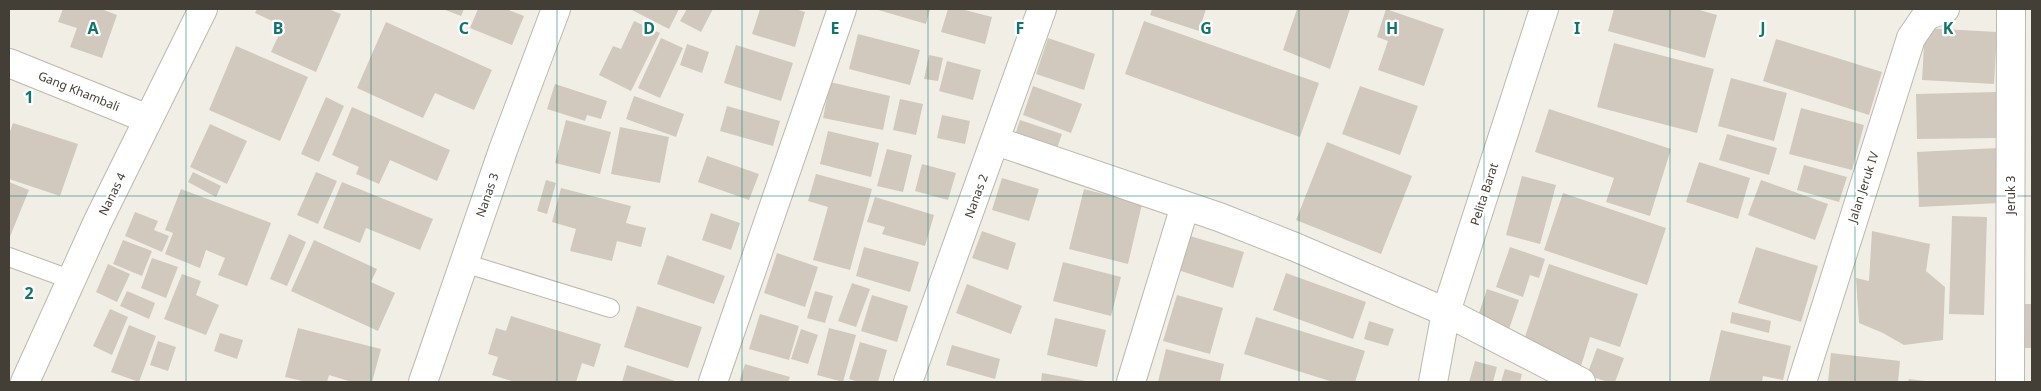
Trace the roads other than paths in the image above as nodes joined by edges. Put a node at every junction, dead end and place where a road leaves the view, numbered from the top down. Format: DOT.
graph roads {
  1 [pos="203,9"];
  2 [pos="556,9"];
  3 [pos="842,9"];
  4 [pos="1042,9"];
  5 [pos="1544,9"];
  6 [pos="1945,9"];
  7 [pos="2011,9"];
  8 [pos="9,63"];
  9 [pos="148,119"];
  10 [pos="996,141"];
  11 [pos="1185,206"];
  12 [pos="9,257"];
  13 [pos="464,263"];
  14 [pos="72,280"];
  15 [pos="610,308"];
  16 [pos="1446,312"];
  17 [pos="25,382"];
  18 [pos="423,382"];
  19 [pos="713,382"];
  20 [pos="908,382"];
  21 [pos="1131,382"];
  22 [pos="1433,382"];
  23 [pos="1582,382"];
  24 [pos="1802,382"];
  25 [pos="2010,382"];
  1 -- 9 [label="street, Nanas 4"];
  2 -- 13 [label="street, Nanas 3"];
  3 -- 19 [label="street"];
  4 -- 10 [label="street, Nanas 2"];
  5 -- 16 [label="street, Pelita Barat"];
  6 -- 24 [label="street, Jalan Jeruk IV"];
  7 -- 25 [label="street, Jeruk 3"];
  8 -- 9 [label="street, Gang Khambali"];
  9 -- 14 [label="street, Nanas 4"];
  10 -- 11 [label="street"];
  10 -- 20 [label="street, Nanas 2"];
  11 -- 16 [label="street"];
  11 -- 21 [label="street"];
  12 -- 14 [label="lane"];
  13 -- 15 [label="lane"];
  13 -- 18 [label="street, Nanas 3"];
  14 -- 17 [label="street, Nanas 4"];
  16 -- 22 [label="street, Pelita Barat"];
  16 -- 23 [label="street"];
}
